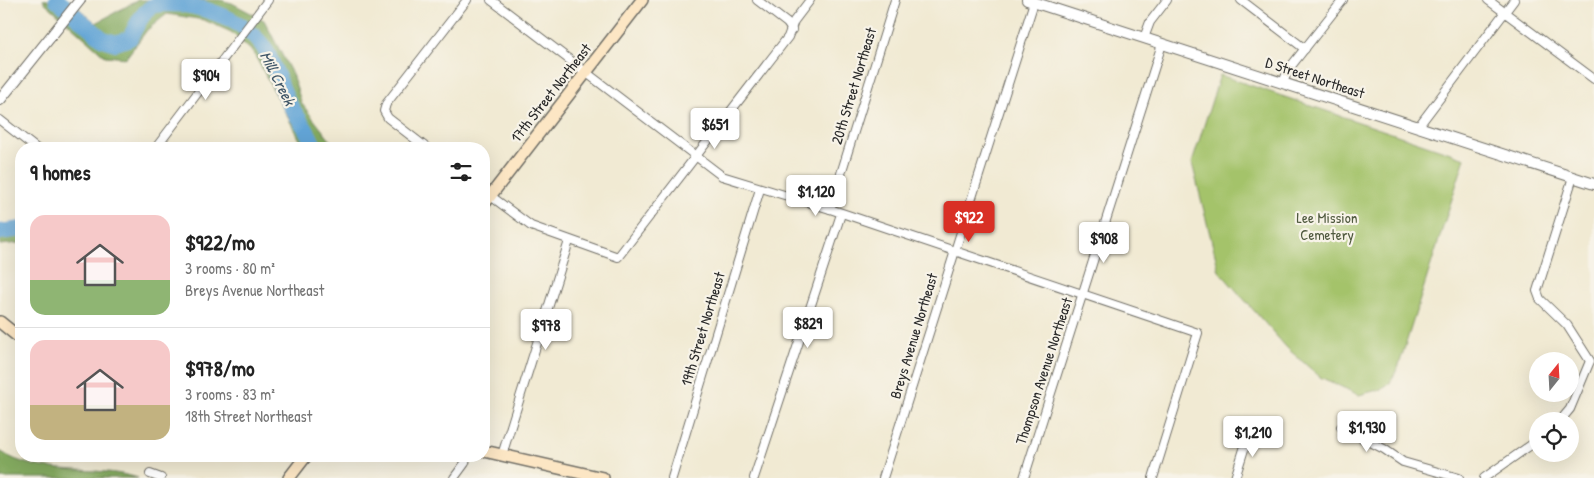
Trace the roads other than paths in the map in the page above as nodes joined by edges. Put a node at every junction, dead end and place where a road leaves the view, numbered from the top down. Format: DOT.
graph roads {
  1 [pos="80,0"];
  2 [pos="268,0"];
  3 [pos="467,0"];
  4 [pos="491,0"];
  5 [pos="642,0"];
  6 [pos="757,0"];
  7 [pos="810,0"];
  8 [pos="895,0"];
  9 [pos="1167,0"];
  10 [pos="1241,0"];
  11 [pos="1343,0"];
  12 [pos="1488,0"];
  13 [pos="1514,0"];
  14 [pos="1031,1"];
  15 [pos="1505,13"];
  16 [pos="792,30"];
  17 [pos="1144,38"];
  18 [pos="1162,44"];
  19 [pos="1305,49"];
  20 [pos="585,73"];
  21 [pos="1594,79"];
  22 [pos="1283,83"];
  23 [pos="0,100"];
  24 [pos="0,120"];
  25 [pos="1418,127"];
  26 [pos="28,142"];
  27 [pos="160,142"];
  28 [pos="419,142"];
  29 [pos="695,157"];
  30 [pos="1572,177"];
  31 [pos="1594,184"];
  32 [pos="760,189"];
  33 [pos="490,192"];
  34 [pos="490,200"];
  35 [pos="830,209"];
  36 [pos="842,214"];
  37 [pos="569,241"];
  38 [pos="955,252"];
  39 [pos="1082,295"];
  40 [pos="0,322"];
  41 [pos="15,334"];
  42 [pos="1567,412"];
  43 [pos="1341,427"];
  44 [pos="1250,430"];
  45 [pos="1529,446"];
  46 [pos="490,452"];
  47 [pos="502,455"];
  48 [pos="301,462"];
  49 [pos="465,462"];
  50 [pos="150,474"];
  51 [pos="161,478"];
  52 [pos="289,478"];
  53 [pos="454,478"];
  54 [pos="600,478"];
  55 [pos="672,478"];
  56 [pos="754,478"];
  57 [pos="884,478"];
  58 [pos="1024,478"];
  59 [pos="1153,478"];
  60 [pos="1235,478"];
  61 [pos="1459,478"];
  62 [pos="1484,478"];
  1 -- 23 [label="street"];
  2 -- 27 [label="street"];
  3 -- 28 [label="street"];
  4 -- 20 [label="street"];
  5 -- 20 [label="main road, 17th Street Northeast"];
  6 -- 16 [label="street"];
  7 -- 16 [label="street"];
  8 -- 35 [label="street, 20th Street Northeast"];
  9 -- 17 [label="street"];
  10 -- 19 [label="street"];
  11 -- 19 [label="street"];
  12 -- 15 [label="street"];
  13 -- 15 [label="street"];
  14 -- 17 [label="street, D Street Northeast"];
  14 -- 38 [label="street, Breys Avenue Northeast"];
  15 -- 21 [label="street"];
  15 -- 25 [label="street"];
  16 -- 29 [label="street"];
  17 -- 18 [label="street, D Street Northeast"];
  18 -- 22 [label="street, D Street Northeast"];
  18 -- 39 [label="street, Thompson Avenue Northeast"];
  19 -- 22 [label="street"];
  20 -- 29 [label="street"];
  20 -- 33 [label="main road, 17th Street Northeast"];
  22 -- 25 [label="street, D Street Northeast"];
  24 -- 26 [label="street"];
  25 -- 30 [label="street, D Street Northeast"];
  29 -- 32 [label="street"];
  29 -- 37 [label="street"];
  30 -- 31 [label="street, D Street Northeast"];
  30 -- 42 [label="street"];
  32 -- 35 [label="street"];
  32 -- 55 [label="street, 19th Street Northeast"];
  34 -- 37 [label="street"];
  35 -- 36 [label="street"];
  36 -- 38 [label="street"];
  36 -- 56 [label="street"];
  37 -- 47 [label="street"];
  38 -- 39 [label="street"];
  38 -- 57 [label="street, Breys Avenue Northeast"];
  39 -- 58 [label="street, Thompson Avenue Northeast"];
  39 -- 59 [label="street"];
  40 -- 41 [label="main road"];
  43 -- 61 [label="street"];
  44 -- 60 [label="street"];
  45 -- 62 [label="street"];
  46 -- 47 [label="main road"];
  47 -- 54 [label="main road"];
  48 -- 52 [label="main road"];
  49 -- 53 [label="street"];
  50 -- 51 [label="street"];
}
